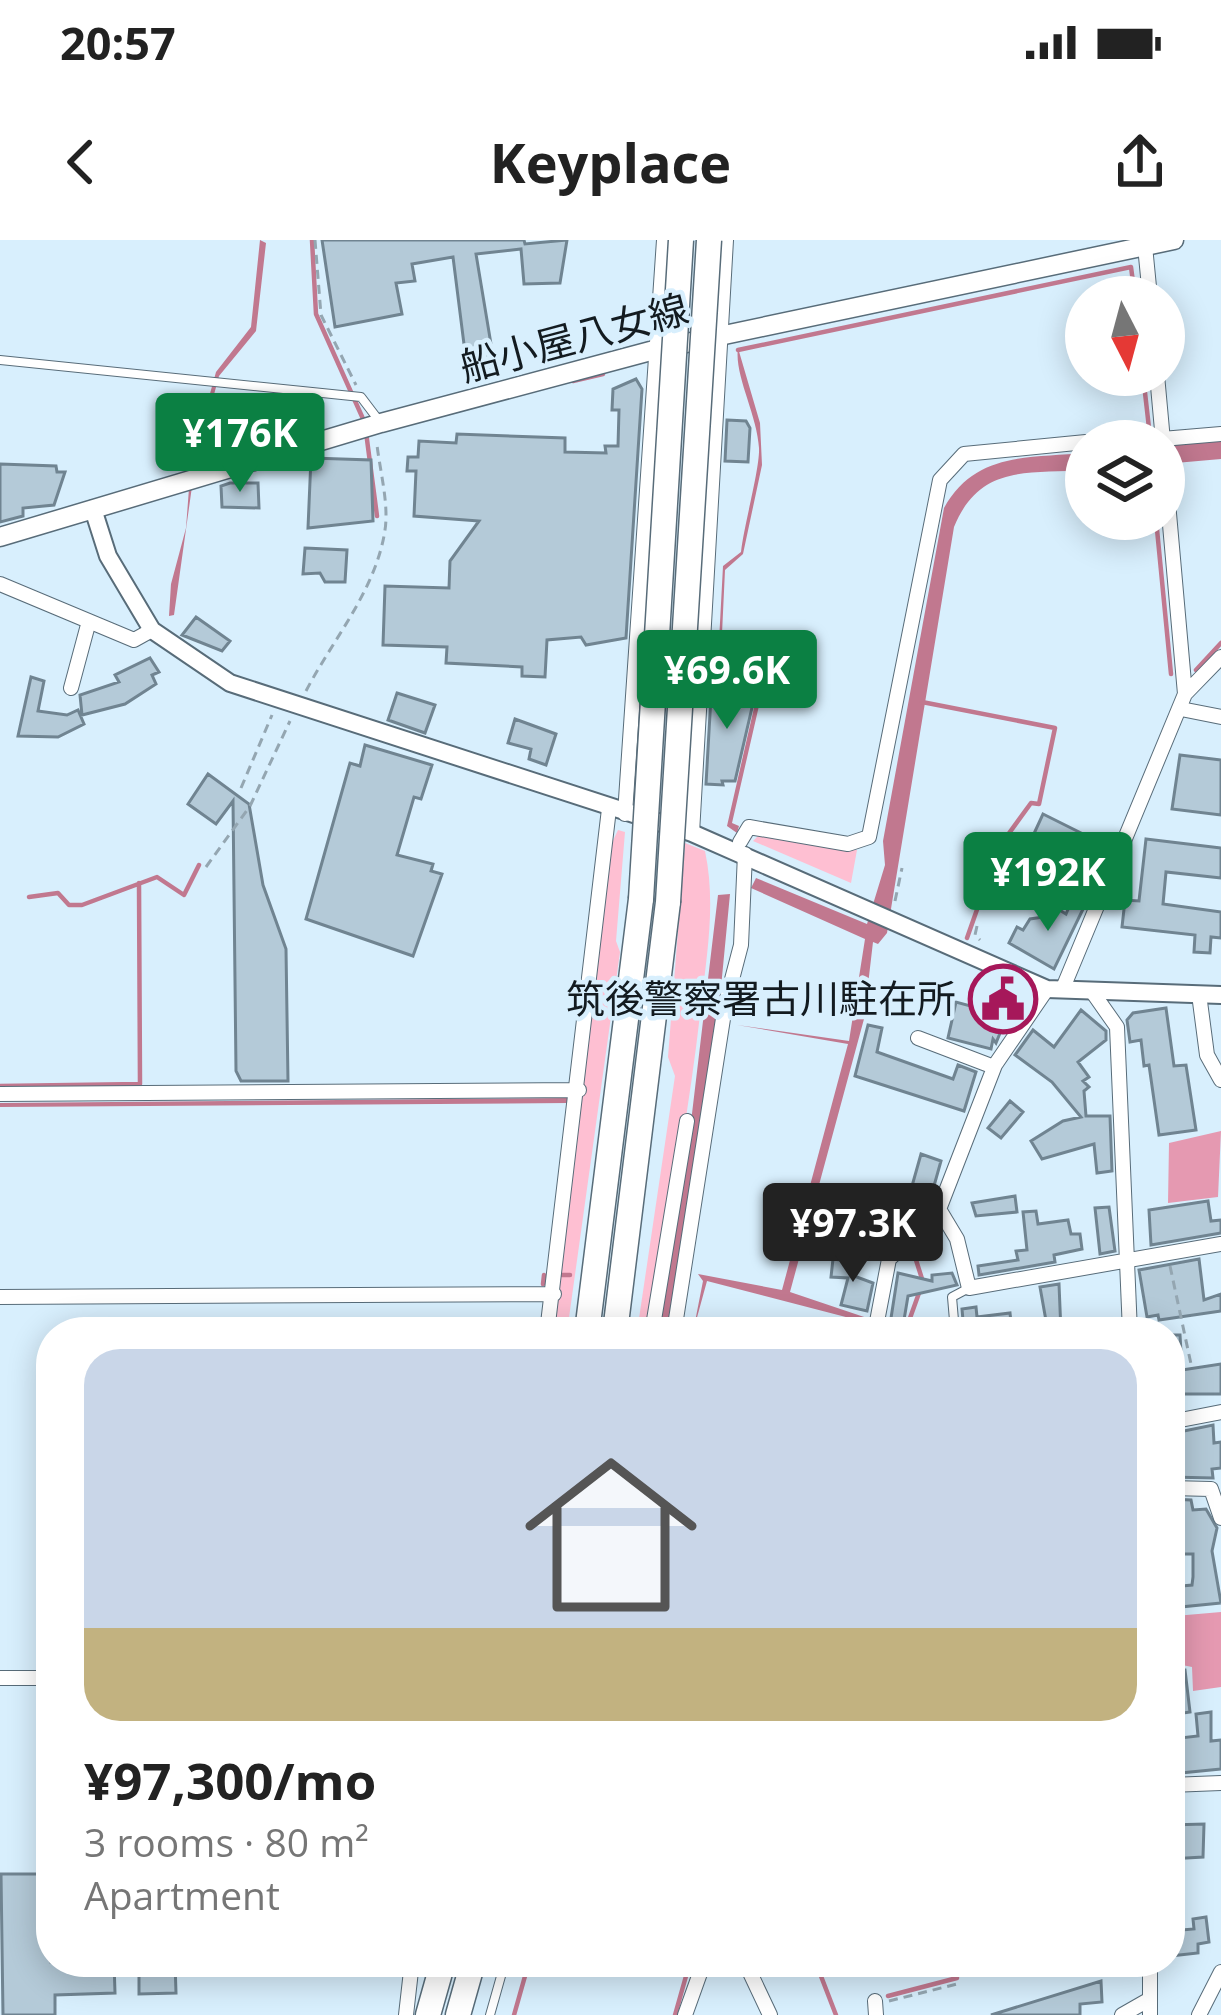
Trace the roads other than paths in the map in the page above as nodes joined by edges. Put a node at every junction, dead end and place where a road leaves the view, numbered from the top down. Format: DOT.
graph roads {
  1 [pos="664,240"];
  2 [pos="681,240"];
  3 [pos="709,240"];
  4 [pos="726,240"];
  5 [pos="1174,240"];
  6 [pos="1145,246"];
  7 [pos="1148,276"];
  8 [pos="723,334"];
  9 [pos="658,349"];
  10 [pos="0,360"];
  11 [pos="378,424"];
  12 [pos="1221,434"];
  13 [pos="1185,436"];
  14 [pos="1065,444"];
  15 [pos="93,508"];
  16 [pos="0,537"];
  17 [pos="1170,540"];
  18 [pos="0,584"];
  19 [pos="89,621"];
  20 [pos="152,630"];
  21 [pos="1221,656"];
  22 [pos="71,688"];
  23 [pos="1183,702"];
  24 [pos="1221,717"];
  25 [pos="617,811"];
  26 [pos="692,833"];
  27 [pos="743,848"];
  28 [pos="1055,989"];
  29 [pos="1091,990"];
  30 [pos="1199,994"];
  31 [pos="1221,995"];
  32 [pos="918,1038"];
  33 [pos="994,1067"];
  34 [pos="1221,1080"];
  35 [pos="579,1090"];
  36 [pos="0,1094"];
  37 [pos="687,1121"];
  38 [pos="939,1209"];
  39 [pos="1221,1244"];
  40 [pos="1128,1256"];
  41 [pos="969,1288"];
  42 [pos="554,1294"];
  43 [pos="0,1297"];
  44 [pos="550,1317"];
  45 [pos="589,1317"];
  46 [pos="616,1317"];
  47 [pos="654,1317"];
  48 [pos="676,1317"];
  49 [pos="878,1317"];
  50 [pos="954,1317"];
  51 [pos="1130,1317"];
  52 [pos="1221,1412"];
  53 [pos="1185,1419"];
  54 [pos="1185,1489"];
  55 [pos="1221,1518"];
  56 [pos="0,1678"];
  57 [pos="36,1678"];
  58 [pos="1221,1783"];
  59 [pos="1185,1784"];
  60 [pos="1221,1972"];
  61 [pos="410,1977"];
  62 [pos="438,1977"];
  63 [pos="469,1977"];
  64 [pos="501,1977"];
  65 [pos="699,1977"];
  66 [pos="752,1977"];
  67 [pos="1150,2007"];
  68 [pos="1221,2013"];
  69 [pos="406,2015"];
  70 [pos="428,2015"];
  71 [pos="458,2015"];
  72 [pos="490,2015"];
  73 [pos="685,2015"];
  74 [pos="770,2015"];
  75 [pos="1122,2015"];
  76 [pos="1198,2015"];
  1 -- 9 [label="street"];
  2 -- 45 [label="highway, bridge"];
  3 -- 46 [label="highway, bridge"];
  4 -- 8 [label="street"];
  5 -- 6 [label="main road, 船小屋八女線"];
  6 -- 7 [label="street"];
  6 -- 8 [label="main road, 船小屋八女線"];
  8 -- 9 [label="main road, 船小屋八女線"];
  8 -- 26 [label="street"];
  9 -- 11 [label="main road, 船小屋八女線"];
  9 -- 25 [label="street"];
  10 -- 11 [label="lane"];
  11 -- 15 [label="main road, 船小屋八女線"];
  12 -- 13 [label="street"];
  14 -- 27 [label="street"];
  15 -- 16 [label="main road, 船小屋八女線"];
  15 -- 20 [label="street"];
  17 -- 23 [label="street"];
  18 -- 19 [label="street"];
  19 -- 20 [label="street"];
  19 -- 22 [label="street"];
  20 -- 25 [label="street"];
  21 -- 23 [label="street"];
  23 -- 24 [label="street"];
  23 -- 28 [label="street"];
  25 -- 26 [label="street"];
  25 -- 35 [label="street"];
  26 -- 27 [label="street"];
  27 -- 28 [label="street"];
  27 -- 48 [label="street"];
  28 -- 29 [label="street"];
  28 -- 33 [label="street"];
  29 -- 30 [label="street"];
  29 -- 40 [label="street"];
  30 -- 31 [label="street"];
  30 -- 34 [label="street"];
  32 -- 33 [label="street"];
  33 -- 38 [label="street"];
  35 -- 36 [label="street"];
  35 -- 42 [label="street"];
  37 -- 47 [label="street"];
  38 -- 41 [label="street"];
  38 -- 49 [label="street"];
  39 -- 40 [label="street"];
  40 -- 41 [label="street"];
  40 -- 51 [label="street"];
  41 -- 50 [label="lane"];
  42 -- 43 [label="street"];
  42 -- 44 [label="street"];
  52 -- 53 [label="street"];
  54 -- 55 [label="street"];
  56 -- 57 [label="street"];
  58 -- 59 [label="street"];
  60 -- 76 [label="street"];
  61 -- 69 [label="street"];
  62 -- 70 [label="highway"];
  63 -- 71 [label="highway"];
  64 -- 72 [label="lane"];
  65 -- 73 [label="street"];
  66 -- 74 [label="street"];
  67 -- 75 [label="street"];
  68 -- 76 [label="street"];
}
